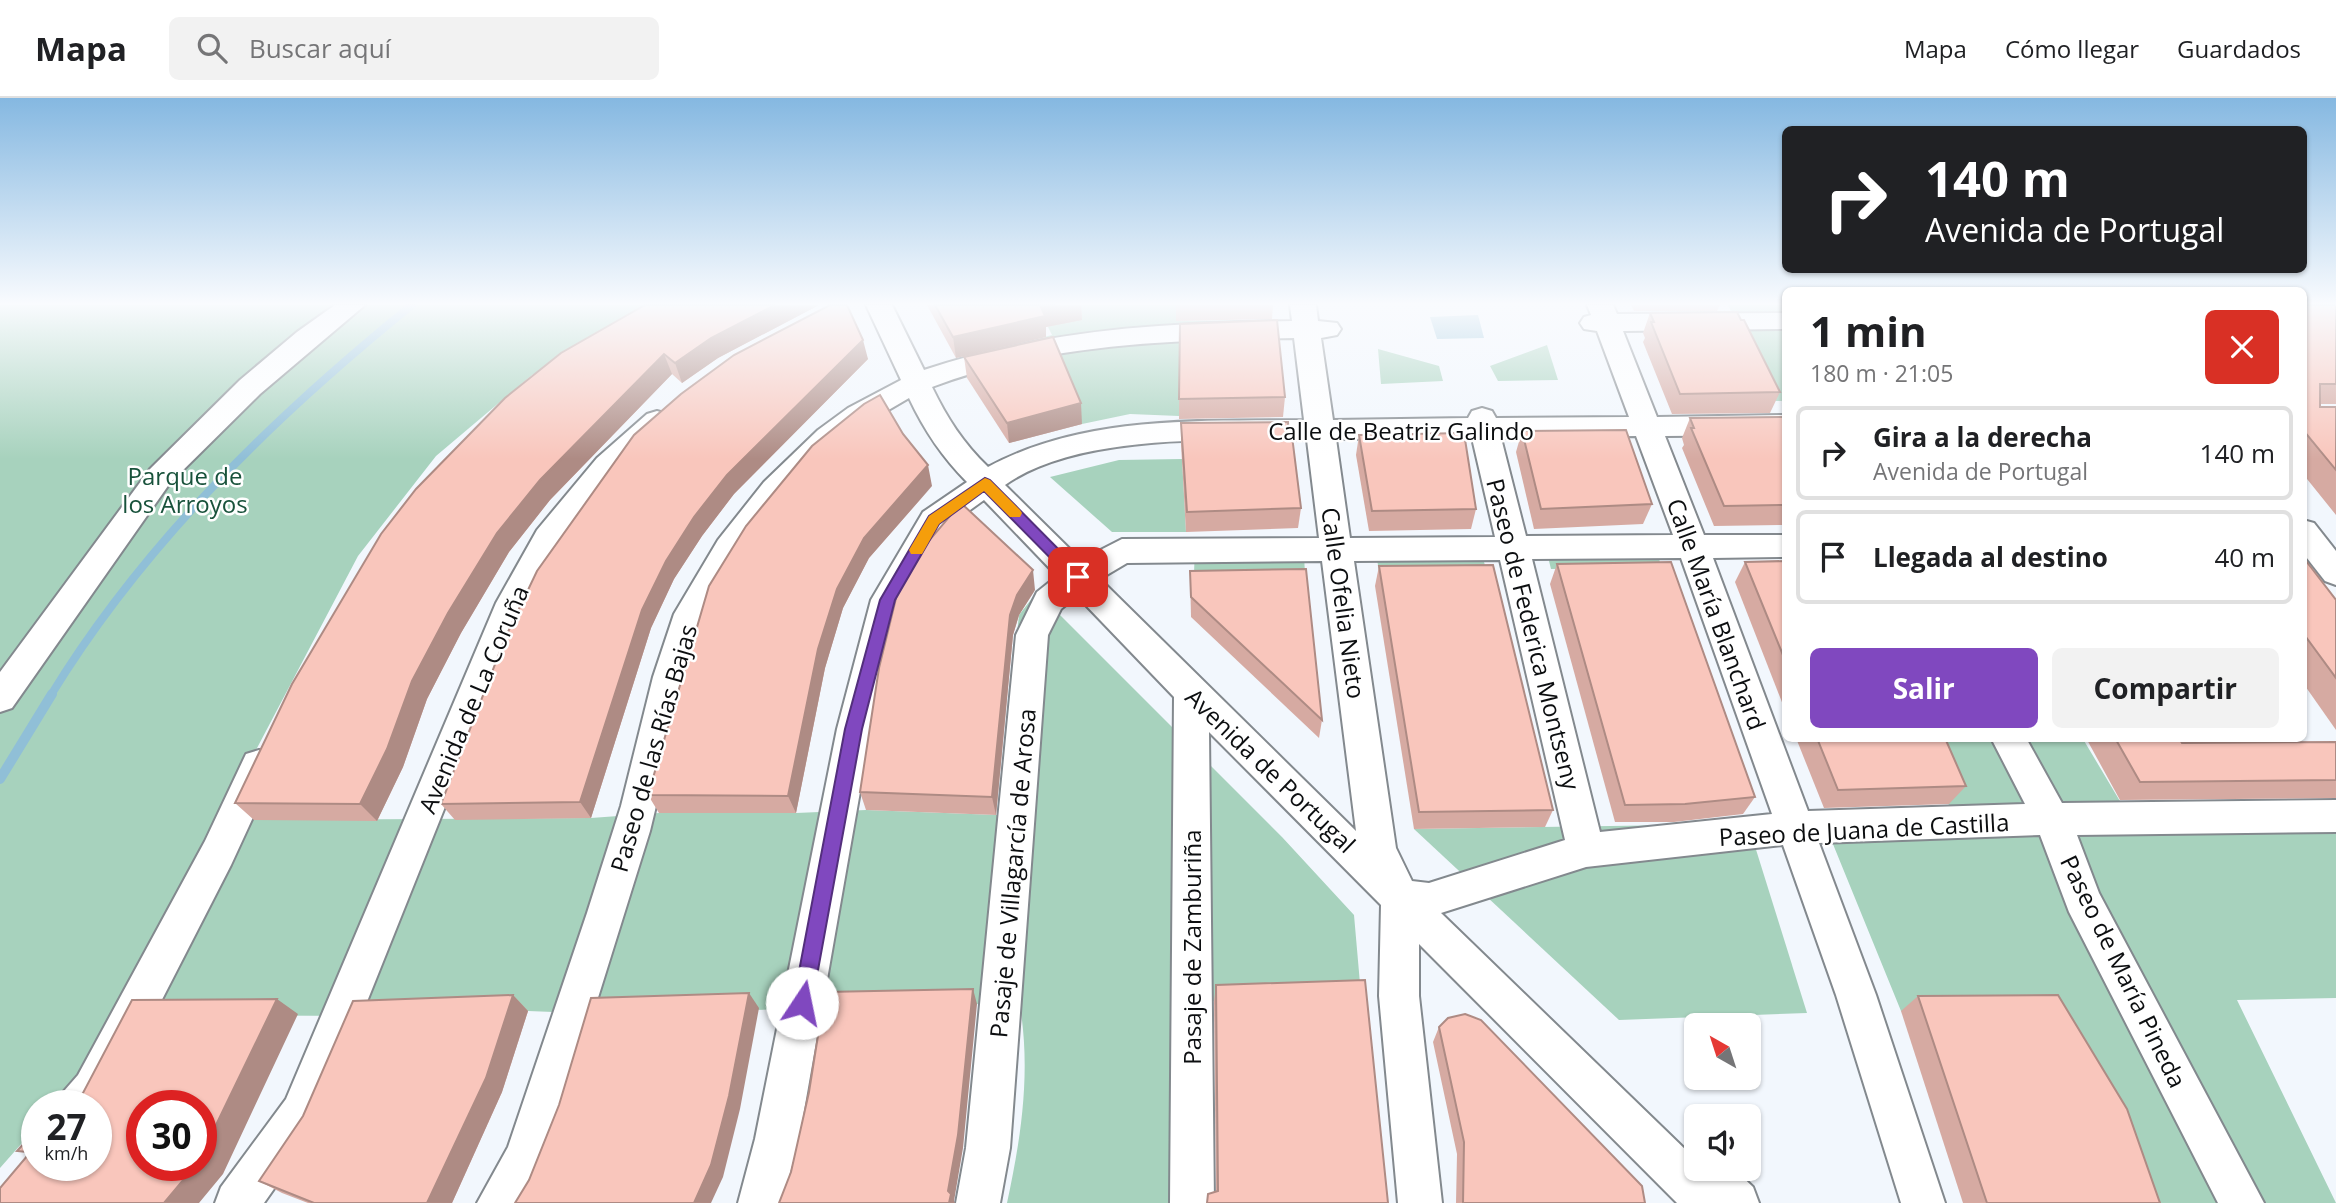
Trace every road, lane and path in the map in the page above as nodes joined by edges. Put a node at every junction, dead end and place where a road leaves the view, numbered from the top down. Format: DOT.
graph roads {
  1 [pos="285,357"];
  2 [pos="907,357"];
  3 [pos="913,357"];
  4 [pos="1009,357"];
  5 [pos="1315,357"];
  6 [pos="1617,357"];
  7 [pos="921,381"];
  8 [pos="677,404"];
  9 [pos="1483,424"];
  10 [pos="1782,425"];
  11 [pos="1648,427"];
  12 [pos="1320,431"];
  13 [pos="992,479"];
  14 [pos="2313,537"];
  15 [pos="1782,546"];
  16 [pos="1693,547"];
  17 [pos="1514,548"];
  18 [pos="1337,550"];
  19 [pos="1086,573"];
  20 [pos="2336,573"];
  21 [pos="1191,692"];
  22 [pos="0,698"];
  23 [pos="270,742"];
  24 [pos="2010,742"];
  25 [pos="2336,816"];
  26 [pos="2052,819"];
  27 [pos="1796,828"];
  28 [pos="1377,849"];
  29 [pos="1586,850"];
  30 [pos="1414,898"];
  31 [pos="93,1090"];
  32 [pos="1706,1189"];
  33 [pos="237,1203"];
  34 [pos="499,1203"];
  35 [pos="760,1203"];
  36 [pos="978,1203"];
  37 [pos="1192,1203"];
  38 [pos="1420,1203"];
  39 [pos="1923,1203"];
  40 [pos="2242,1203"];
  1 -- 22 [label="street"];
  2 -- 7 [label="street, Avenida de Portugal"];
  3 -- 7 [label="street, Avenida de Portugal"];
  4 -- 7 [label="street, Paseo de las Rías Bajas"];
  5 -- 12 [label="street, Calle Ofelia Nieto"];
  6 -- 11 [label="street, Calle María Blanchard"];
  7 -- 13 [label="street, Avenida de Portugal"];
  7 -- 34 [label="street, Paseo de las Rías Bajas"];
  8 -- 33 [label="street, Avenida de La Coruña"];
  9 -- 11 [label="street, Calle de Beatriz Galindo"];
  9 -- 12 [label="street, Calle de Beatriz Galindo"];
  9 -- 17 [label="street, Paseo de Federica Montseny"];
  10 -- 11 [label="street, Calle de Beatriz Galindo"];
  11 -- 16 [label="street, Calle María Blanchard"];
  12 -- 13 [label="street, Calle de Beatriz Galindo"];
  12 -- 18 [label="street, Calle Ofelia Nieto"];
  13 -- 19 [label="street, Avenida de Portugal"];
  13 -- 35 [label="street, Calle de Beatriz Galindo"];
  14 -- 20 [label="street"];
  15 -- 16 [label="street, Pasaje de Villagarcía de Arosa"];
  16 -- 17 [label="street, Pasaje de Villagarcía de Arosa"];
  16 -- 27 [label="street, Calle María Blanchard"];
  17 -- 18 [label="street, Pasaje de Villagarcía de Arosa"];
  17 -- 29 [label="street, Paseo de Federica Montseny"];
  18 -- 19 [label="street, Pasaje de Villagarcía de Arosa"];
  18 -- 28 [label="street, Calle Ofelia Nieto"];
  19 -- 21 [label="street, Avenida de Portugal"];
  19 -- 28 [label="street, Avenida de Portugal"];
  19 -- 36 [label="street, Pasaje de Villagarcía de Arosa"];
  21 -- 30 [label="street, Avenida de Portugal"];
  21 -- 37 [label="street, Pasaje de Zamburiña"];
  23 -- 31 [label="street"];
  24 -- 26 [label="street, Paseo de María Pineda"];
  25 -- 26 [label="street, Paseo de Juana de Castilla"];
  26 -- 27 [label="street, Paseo de Juana de Castilla"];
  26 -- 40 [label="street, Paseo de María Pineda"];
  27 -- 29 [label="street, Paseo de Juana de Castilla"];
  27 -- 39 [label="street, Calle María Blanchard"];
  28 -- 30 [label="street, Avenida de Portugal"];
  29 -- 30 [label="street, Paseo de Juana de Castilla"];
  30 -- 32 [label="street, Avenida de Portugal"];
  30 -- 38 [label="street"];
}
